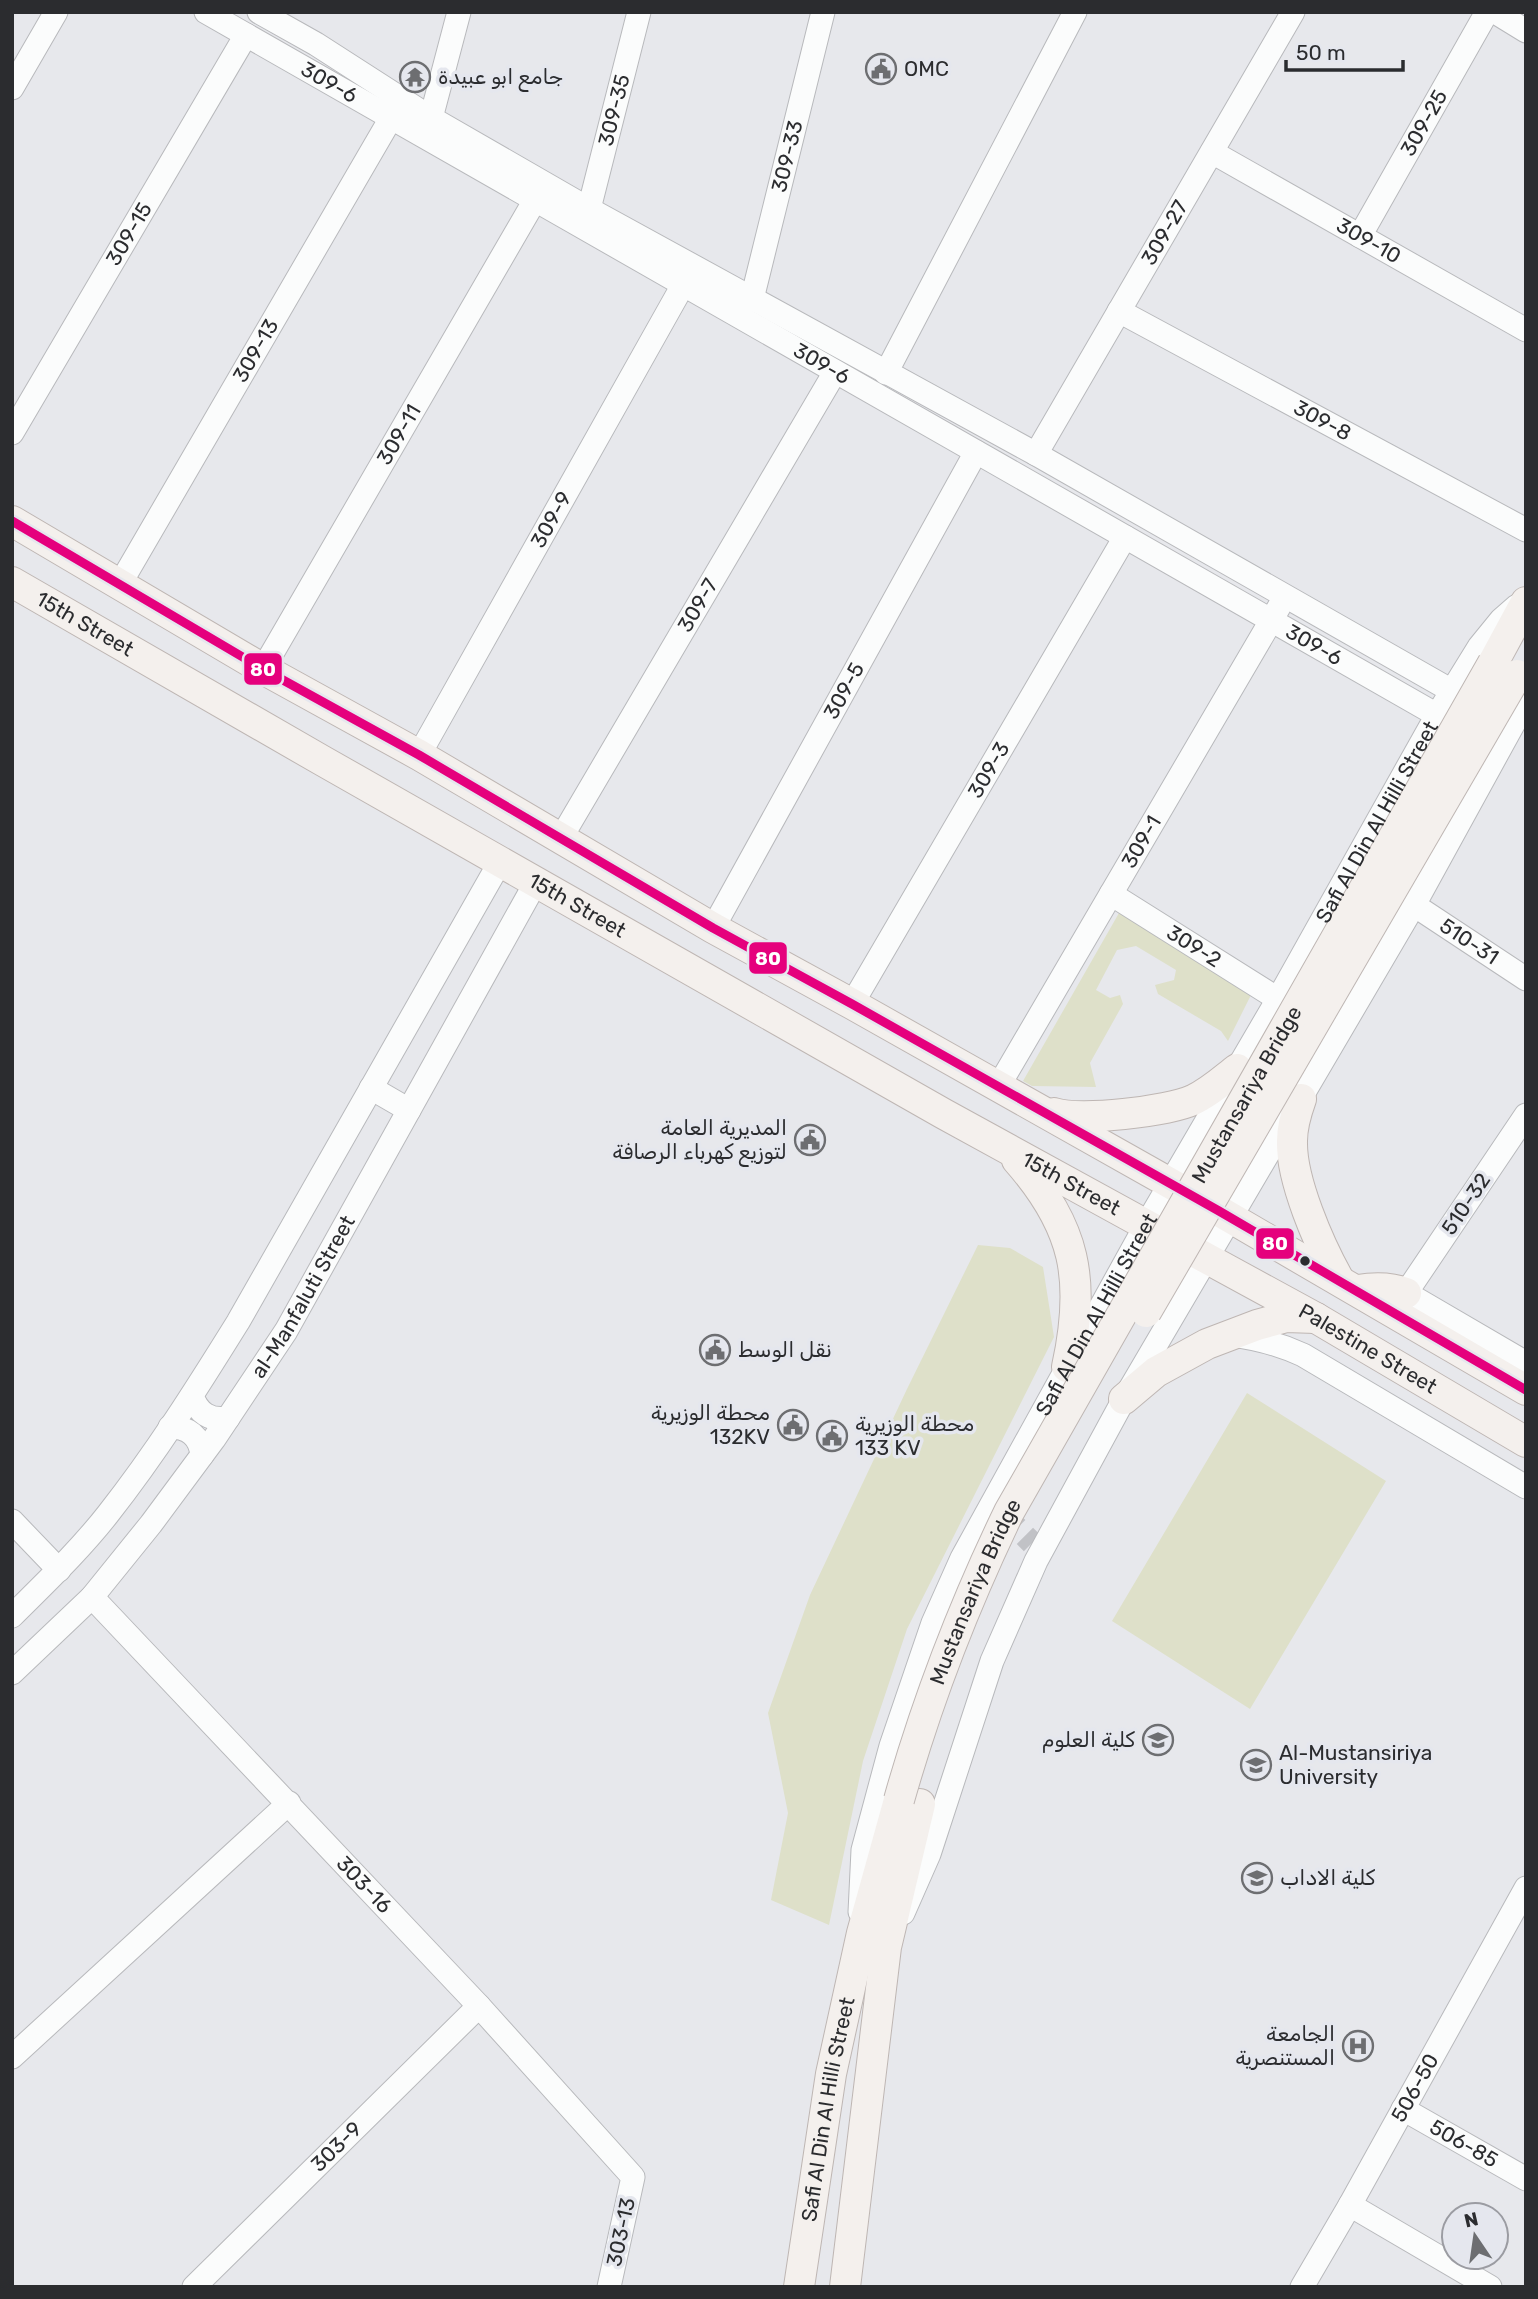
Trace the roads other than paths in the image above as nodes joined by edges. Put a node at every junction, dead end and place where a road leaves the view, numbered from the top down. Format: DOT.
graph roads {
  1 [pos="56,12"];
  2 [pos="206,12"];
  3 [pos="259,12"];
  4 [pos="459,12"];
  5 [pos="639,12"];
  6 [pos="823,12"];
  7 [pos="1075,12"];
  8 [pos="1293,12"];
  9 [pos="1487,12"];
  10 [pos="1495,12"];
  11 [pos="1526,30"];
  12 [pos="246,35"];
  13 [pos="316,44"];
  14 [pos="302,67"];
  15 [pos="12,88"];
  16 [pos="391,118"];
  17 [pos="431,118"];
  18 [pos="1212,152"];
  19 [pos="535,200"];
  20 [pos="589,209"];
  21 [pos="1360,236"];
  22 [pos="683,285"];
  23 [pos="752,299"];
  24 [pos="1119,311"];
  25 [pos="1522,321"];
  26 [pos="878,369"];
  27 [pos="835,372"];
  28 [pos="860,386"];
  29 [pos="12,433"];
  30 [pos="976,452"];
  31 [pos="1035,454"];
  32 [pos="1118,500"];
  33 [pos="12,521"];
  34 [pos="1103,525"];
  35 [pos="1526,530"];
  36 [pos="1125,537"];
  37 [pos="12,582"];
  38 [pos="120,584"];
  39 [pos="1286,596"];
  40 [pos="1526,600"];
  41 [pos="1271,620"];
  42 [pos="263,669"];
  43 [pos="1516,675"];
  44 [pos="1452,691"];
  45 [pos="1437,715"];
  46 [pos="419,755"];
  47 [pos="561,838"];
  48 [pos="500,862"];
  49 [pos="537,882"];
  50 [pos="1111,894"];
  51 [pos="1414,905"];
  52 [pos="713,928"];
  53 [pos="1526,979"];
  54 [pos="1278,999"];
  55 [pos="852,1003"];
  56 [pos="1237,1069"];
  57 [pos="998,1087"];
  58 [pos="371,1088"];
  59 [pos="1301,1099"];
  60 [pos="1034,1106"];
  61 [pos="410,1110"];
  62 [pos="1526,1115"];
  63 [pos="1007,1149"];
  64 [pos="1177,1187"];
  65 [pos="1225,1214"];
  66 [pos="1152,1228"];
  67 [pos="1201,1255"];
  68 [pos="1348,1284"];
  69 [pos="1406,1293"];
  70 [pos="1316,1318"];
  71 [pos="1231,1335"];
  72 [pos="1067,1367"];
  73 [pos="1525,1368"];
  74 [pos="192,1396"];
  75 [pos="1124,1399"];
  76 [pos="228,1418"];
  77 [pos="170,1427"];
  78 [pos="1526,1442"];
  79 [pos="202,1455"];
  80 [pos="1526,1487"];
  81 [pos="12,1521"];
  82 [pos="59,1570"];
  83 [pos="92,1597"];
  84 [pos="12,1616"];
  85 [pos="12,1673"];
  86 [pos="909,1802"];
  87 [pos="289,1803"];
  88 [pos="1526,1888"];
  89 [pos="874,1940"];
  90 [pos="479,2006"];
  91 [pos="12,2057"];
  92 [pos="1403,2109"];
  93 [pos="633,2177"];
  94 [pos="1526,2179"];
  95 [pos="1350,2205"];
  96 [pos="1488,2286"];
  97 [pos="194,2287"];
  98 [pos="609,2287"];
  99 [pos="799,2287"];
  100 [pos="845,2287"];
  101 [pos="1302,2287"];
  1 -- 15 [label="street"];
  2 -- 12 [label="street, 309-6"];
  3 -- 13 [label="street, 309-6"];
  4 -- 17 [label="street"];
  5 -- 20 [label="street, 309-35"];
  6 -- 23 [label="street, 309-33"];
  7 -- 26 [label="street"];
  8 -- 18 [label="street, 309-27"];
  9 -- 21 [label="street, 309-25"];
  10 -- 11 [label="street"];
  12 -- 14 [label="street, 309-6"];
  12 -- 29 [label="street, 309-15"];
  13 -- 14 [label="street"];
  13 -- 17 [label="street, 309-6"];
  14 -- 16 [label="street, 309-6"];
  16 -- 19 [label="street, 309-6"];
  16 -- 38 [label="street, 309-13"];
  17 -- 20 [label="street, 309-6"];
  18 -- 21 [label="street, 309-10"];
  18 -- 24 [label="street, 309-27"];
  19 -- 22 [label="street, 309-6"];
  19 -- 42 [label="street, 309-11"];
  20 -- 23 [label="street, 309-6"];
  21 -- 25 [label="street, 309-10"];
  22 -- 27 [label="street, 309-6"];
  22 -- 46 [label="street, 309-9"];
  23 -- 26 [label="street, 309-6"];
  24 -- 31 [label="street, 309-27"];
  24 -- 35 [label="street, 309-8"];
  26 -- 28 [label="street"];
  26 -- 31 [label="street, 309-6"];
  27 -- 28 [label="street, 309-6"];
  27 -- 47 [label="street, 309-7"];
  28 -- 30 [label="street, 309-6"];
  30 -- 34 [label="street, 309-6"];
  30 -- 52 [label="street, 309-5"];
  31 -- 32 [label="street, 309-6"];
  32 -- 34 [label="street"];
  32 -- 39 [label="street, 309-6"];
  33 -- 38 [label="main road"];
  34 -- 36 [label="street, 309-6"];
  36 -- 41 [label="street, 309-6"];
  36 -- 55 [label="street, 309-3"];
  37 -- 48 [label="main road, 15th Street"];
  38 -- 42 [label="main road"];
  39 -- 41 [label="street, 309-1"];
  39 -- 44 [label="street, 309-6"];
  40 -- 43 [label="main road, Safi Al Din Al Hilli Street"];
  40 -- 44 [label="street, Safi Al Din Al Hilli Street"];
  41 -- 45 [label="street, 309-6"];
  41 -- 50 [label="street, 309-1"];
  42 -- 46 [label="main road"];
  43 -- 51 [label="street, Safi Al Din Al Hilli Street"];
  43 -- 86 [label="main road, Mustansariya Bridge, bridge"];
  44 -- 45 [label="street, Safi Al Din Al Hilli Street"];
  45 -- 54 [label="street, Safi Al Din Al Hilli Street"];
  46 -- 47 [label="main road"];
  47 -- 52 [label="main road"];
  48 -- 49 [label="main road, 15th Street"];
  48 -- 58 [label="street, al-Manfaluti Street"];
  49 -- 61 [label="street, al-Manfaluti Street"];
  49 -- 63 [label="main road, 15th Street"];
  50 -- 54 [label="street, 309-2"];
  50 -- 57 [label="street, 309-1"];
  51 -- 53 [label="street, 510-31"];
  51 -- 59 [label="street, Safi Al Din Al Hilli Street"];
  52 -- 55 [label="main road"];
  54 -- 56 [label="street, Safi Al Din Al Hilli Street"];
  55 -- 57 [label="main road"];
  56 -- 60 [label="main road"];
  56 -- 64 [label="street, Safi Al Din Al Hilli Street"];
  57 -- 60 [label="main road"];
  58 -- 61 [label="street"];
  58 -- 74 [label="street, al-Manfaluti Street"];
  59 -- 65 [label="street, Safi Al Din Al Hilli Street"];
  59 -- 68 [label="main road"];
  60 -- 64 [label="main road"];
  61 -- 76 [label="street, al-Manfaluti Street"];
  62 -- 69 [label="street, 510-32"];
  63 -- 66 [label="main road, 15th Street"];
  63 -- 72 [label="main road"];
  64 -- 66 [label="street, Safi Al Din Al Hilli Street"];
  65 -- 67 [label="street, Safi Al Din Al Hilli Street"];
  65 -- 68 [label="main road"];
  66 -- 72 [label="street, Safi Al Din Al Hilli Street"];
  67 -- 70 [label="main road, Palestine Street"];
  67 -- 75 [label="street, Safi Al Din Al Hilli Street"];
  68 -- 69 [label="main road"];
  68 -- 73 [label="main road"];
  69 -- 73 [label="street"];
  70 -- 71 [label="main road"];
  70 -- 78 [label="main road, Palestine Street"];
  71 -- 75 [label="main road"];
  71 -- 80 [label="street"];
  72 -- 89 [label="street, Safi Al Din Al Hilli Street"];
  74 -- 76 [label="street"];
  74 -- 77 [label="street, al-Manfaluti Street"];
  75 -- 89 [label="street, Safi Al Din Al Hilli Street"];
  76 -- 79 [label="street, al-Manfaluti Street"];
  77 -- 79 [label="street"];
  77 -- 82 [label="street, al-Manfaluti Street"];
  79 -- 83 [label="street, al-Manfaluti Street"];
  81 -- 82 [label="street"];
  82 -- 84 [label="street, al-Manfaluti Street"];
  83 -- 85 [label="street, al-Manfaluti Street"];
  83 -- 87 [label="street, 303-16"];
  86 -- 89 [label="main road, Safi Al Din Al Hilli Street"];
  87 -- 90 [label="street, 303-16"];
  87 -- 91 [label="street"];
  88 -- 92 [label="street, 506-50"];
  89 -- 99 [label="main road, Safi Al Din Al Hilli Street"];
  89 -- 100 [label="main road, Safi Al Din Al Hilli Street"];
  90 -- 93 [label="street, 303-16"];
  90 -- 97 [label="street, 303-9"];
  92 -- 94 [label="street, 506-85"];
  92 -- 95 [label="street, 506-50"];
  93 -- 98 [label="street, 303-13"];
  95 -- 96 [label="street"];
  95 -- 101 [label="street, 506-50"];
}
